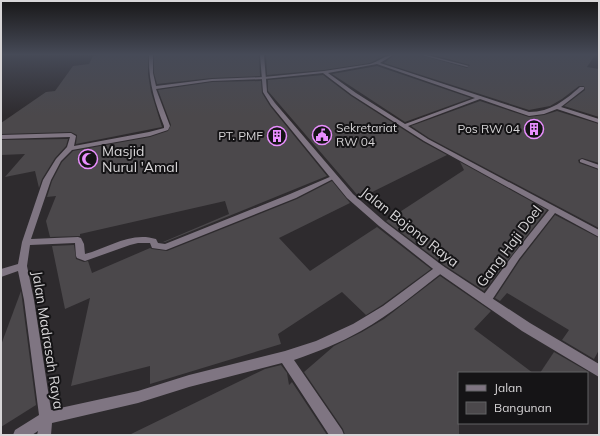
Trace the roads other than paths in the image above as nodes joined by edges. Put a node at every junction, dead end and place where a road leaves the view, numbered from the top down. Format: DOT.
graph roads {
  1 [pos="152,75"];
  2 [pos="291,75"];
  3 [pos="329,75"];
  4 [pos="415,75"];
  5 [pos="264,78"];
  6 [pos="154,88"];
  7 [pos="582,88"];
  8 [pos="481,97"];
  9 [pos="559,108"];
  10 [pos="599,121"];
  11 [pos="404,126"];
  12 [pos="1,137"];
  13 [pos="70,148"];
  14 [pos="582,161"];
  15 [pos="599,167"];
  16 [pos="334,177"];
  17 [pos="554,209"];
  18 [pos="599,234"];
  19 [pos="26,242"];
  20 [pos="22,266"];
  21 [pos="440,269"];
  22 [pos="1,273"];
  23 [pos="486,300"];
  24 [pos="285,358"];
  25 [pos="599,371"];
  26 [pos="46,418"];
  27 [pos="20,435"];
  28 [pos="44,435"];
  29 [pos="337,435"];
  1 -- 6 [label="street"];
  2 -- 5 [label="street"];
  3 -- 11 [label="street"];
  4 -- 8 [label="street"];
  5 -- 6 [label="street"];
  5 -- 16 [label="street, Jalan Bojong Raya"];
  6 -- 13 [label="street"];
  7 -- 9 [label="street"];
  8 -- 9 [label="street"];
  8 -- 11 [label="street"];
  9 -- 10 [label="street"];
  11 -- 17 [label="street"];
  12 -- 13 [label="street"];
  13 -- 19 [label="street, Jalan Madrasah Raya"];
  14 -- 15 [label="street"];
  16 -- 19 [label="street"];
  16 -- 21 [label="street, Jalan Bojong Raya"];
  17 -- 18 [label="street"];
  17 -- 23 [label="street, Gang Haji Doel"];
  19 -- 20 [label="street, Jalan Madrasah Raya"];
  20 -- 22 [label="street"];
  20 -- 26 [label="street, Jalan Madrasah Raya"];
  21 -- 23 [label="street, Jalan Bojong Raya"];
  21 -- 24 [label="street"];
  23 -- 25 [label="street, Jalan Bojong Raya"];
  24 -- 26 [label="street"];
  24 -- 29 [label="street"];
  26 -- 27 [label="street"];
  26 -- 28 [label="street, Jalan Madrasah Raya"];
}
